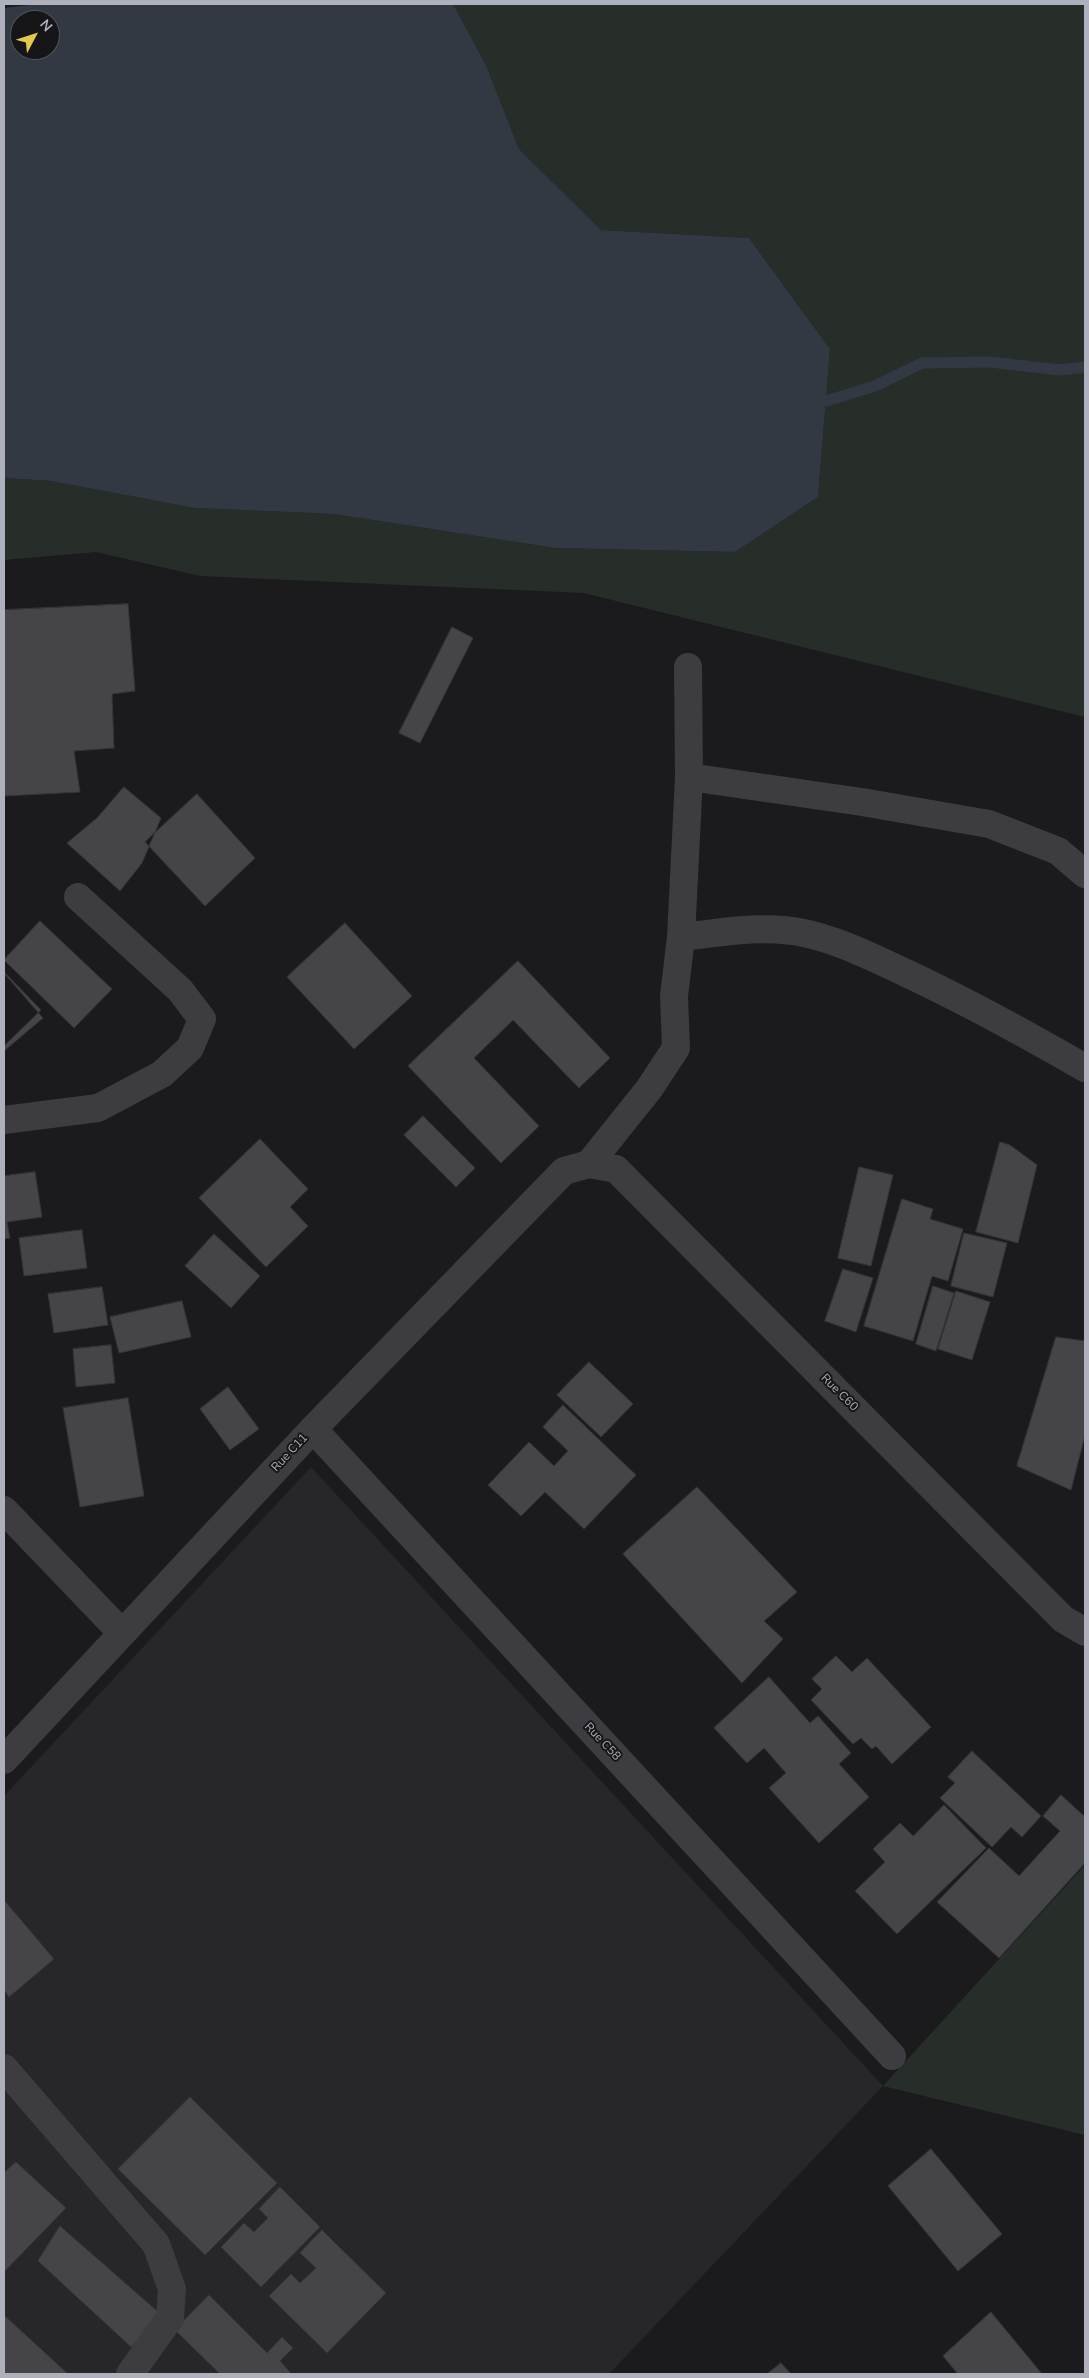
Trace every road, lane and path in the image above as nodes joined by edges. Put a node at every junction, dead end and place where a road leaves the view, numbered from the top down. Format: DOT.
graph roads {
  1 [pos="688,667"];
  2 [pos="689,777"];
  3 [pos="1085,874"];
  4 [pos="78,897"];
  5 [pos="681,937"];
  6 [pos="1085,1068"];
  7 [pos="4,1120"];
  8 [pos="589,1164"];
  9 [pos="313,1429"];
  10 [pos="4,1510"];
  11 [pos="121,1632"];
  12 [pos="1085,1632"];
  13 [pos="4,1760"];
  14 [pos="892,2056"];
  15 [pos="4,2068"];
  16 [pos="130,2374"];
  1 -- 2 [label="street"];
  2 -- 3 [label="street"];
  2 -- 5 [label="street"];
  4 -- 7 [label="street"];
  5 -- 6 [label="street"];
  5 -- 8 [label="street"];
  8 -- 9 [label="street, Rue C11"];
  8 -- 12 [label="street, Rue C60"];
  9 -- 11 [label="street, Rue C11"];
  9 -- 14 [label="street, Rue C58"];
  10 -- 11 [label="street"];
  11 -- 13 [label="street, Rue C11"];
  15 -- 16 [label="street"];
}
